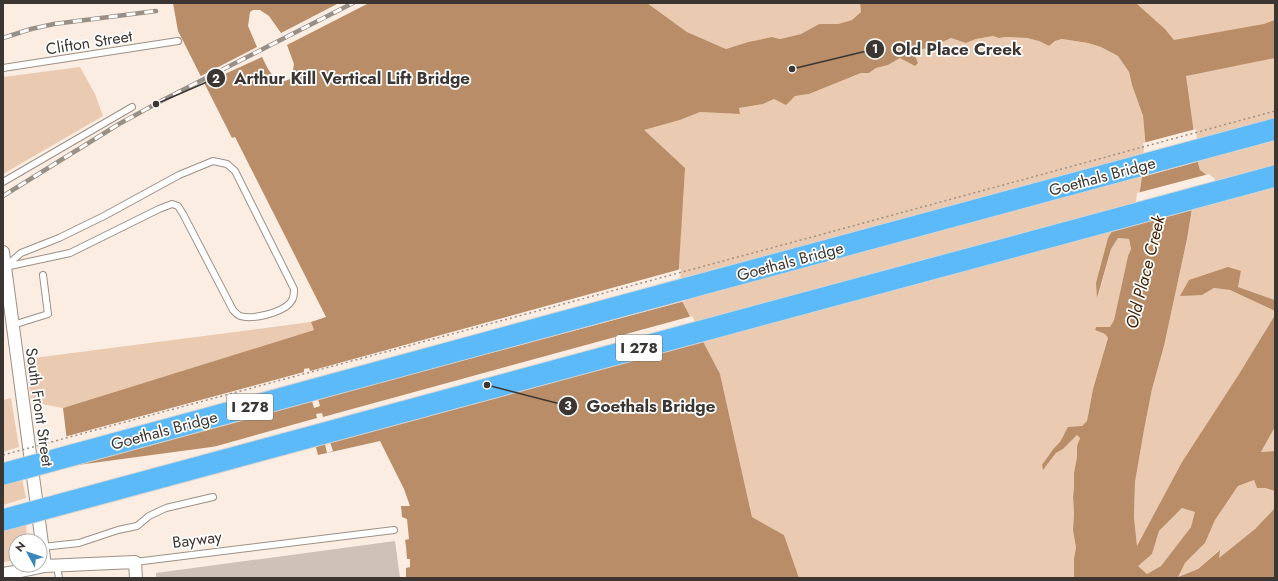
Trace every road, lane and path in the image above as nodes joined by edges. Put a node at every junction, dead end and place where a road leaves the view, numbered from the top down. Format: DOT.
graph roads {
  1 [pos="178,41"];
  2 [pos="3,68"];
  3 [pos="132,107"];
  4 [pos="1275,111"];
  5 [pos="1275,129"];
  6 [pos="1275,176"];
  7 [pos="3,182"];
  8 [pos="3,252"];
  9 [pos="5,267"];
  10 [pos="43,276"];
  11 [pos="13,325"];
  12 [pos="3,455"];
  13 [pos="3,474"];
  14 [pos="213,497"];
  15 [pos="3,520"];
  16 [pos="394,530"];
  17 [pos="40,533"];
  18 [pos="48,546"];
  19 [pos="135,562"];
  20 [pos="48,566"];
  21 [pos="57,566"];
  22 [pos="3,574"];
  23 [pos="22,575"];
  24 [pos="59,578"];
  25 [pos="136,578"];
  1 -- 2 [label="lane, Clifton Street"];
  3 -- 7 [label="lane"];
  4 -- 12 [label="path, Goethals Bridge, bridge"];
  5 -- 13 [label="highway, Goethals Bridge / I 278, bridge"];
  6 -- 15 [label="highway, I 278, bridge"];
  8 -- 9 [label="street, South Front Street"];
  9 -- 9 [label="lane"];
  9 -- 11 [label="street, South Front Street"];
  10 -- 11 [label="lane"];
  11 -- 17 [label="street, South Front Street"];
  14 -- 18 [label="lane"];
  16 -- 19 [label="lane, Bayway"];
  19 -- 21 [label="street, Bayway"];
  19 -- 25 [label="street"];
  20 -- 21 [label="street, Bayway"];
  21 -- 24 [label="lane"];
  22 -- 23 [label="street, Bayway"];
}
